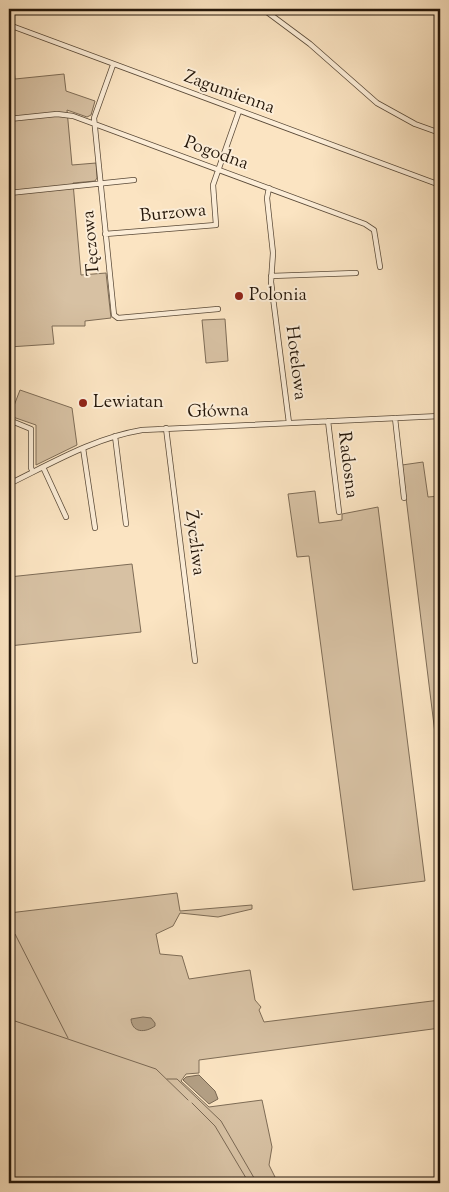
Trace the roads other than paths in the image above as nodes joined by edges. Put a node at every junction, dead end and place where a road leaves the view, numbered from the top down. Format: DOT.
graph roads {
  1 [pos="263,9"];
  2 [pos="9,25"];
  3 [pos="113,65"];
  4 [pos="239,110"];
  5 [pos="9,119"];
  6 [pos="95,124"];
  7 [pos="440,133"];
  8 [pos="218,169"];
  9 [pos="134,180"];
  10 [pos="100,183"];
  11 [pos="440,185"];
  12 [pos="269,188"];
  13 [pos="9,193"];
  14 [pos="105,234"];
  15 [pos="380,267"];
  16 [pos="356,274"];
  17 [pos="272,276"];
  18 [pos="218,309"];
  19 [pos="440,416"];
  20 [pos="395,418"];
  21 [pos="9,420"];
  22 [pos="328,421"];
  23 [pos="289,423"];
  24 [pos="166,428"];
  25 [pos="115,436"];
  26 [pos="83,448"];
  27 [pos="43,467"];
  28 [pos="32,472"];
  29 [pos="9,484"];
  30 [pos="404,498"];
  31 [pos="339,512"];
  32 [pos="66,518"];
  33 [pos="126,524"];
  34 [pos="95,528"];
  35 [pos="195,661"];
  1 -- 7 [label="street"];
  2 -- 3 [label="street, Zagumienna"];
  3 -- 4 [label="street, Zagumienna"];
  3 -- 6 [label="street, Tęczowa"];
  4 -- 8 [label="street, Burzowa"];
  4 -- 11 [label="street, Zagumienna"];
  5 -- 6 [label="street, Pogodna"];
  6 -- 8 [label="street, Pogodna"];
  6 -- 10 [label="street, Tęczowa"];
  8 -- 12 [label="street, Pogodna"];
  8 -- 14 [label="street, Burzowa"];
  9 -- 10 [label="street"];
  10 -- 13 [label="street"];
  10 -- 14 [label="street, Tęczowa"];
  12 -- 15 [label="street, Pogodna"];
  12 -- 17 [label="street, Hotelowa"];
  14 -- 18 [label="street, Tęczowa"];
  16 -- 17 [label="street"];
  17 -- 23 [label="street, Hotelowa"];
  19 -- 20 [label="street, Główna"];
  20 -- 22 [label="street, Główna"];
  20 -- 30 [label="street"];
  21 -- 28 [label="street"];
  22 -- 23 [label="street, Główna"];
  22 -- 31 [label="street, Radosna"];
  23 -- 24 [label="street, Główna"];
  24 -- 25 [label="street, Główna"];
  24 -- 35 [label="street, Życzliwa"];
  25 -- 26 [label="street, Główna"];
  25 -- 33 [label="street"];
  26 -- 27 [label="street, Główna"];
  26 -- 34 [label="street"];
  27 -- 28 [label="street, Główna"];
  27 -- 32 [label="street"];
  28 -- 29 [label="street, Główna"];
}
